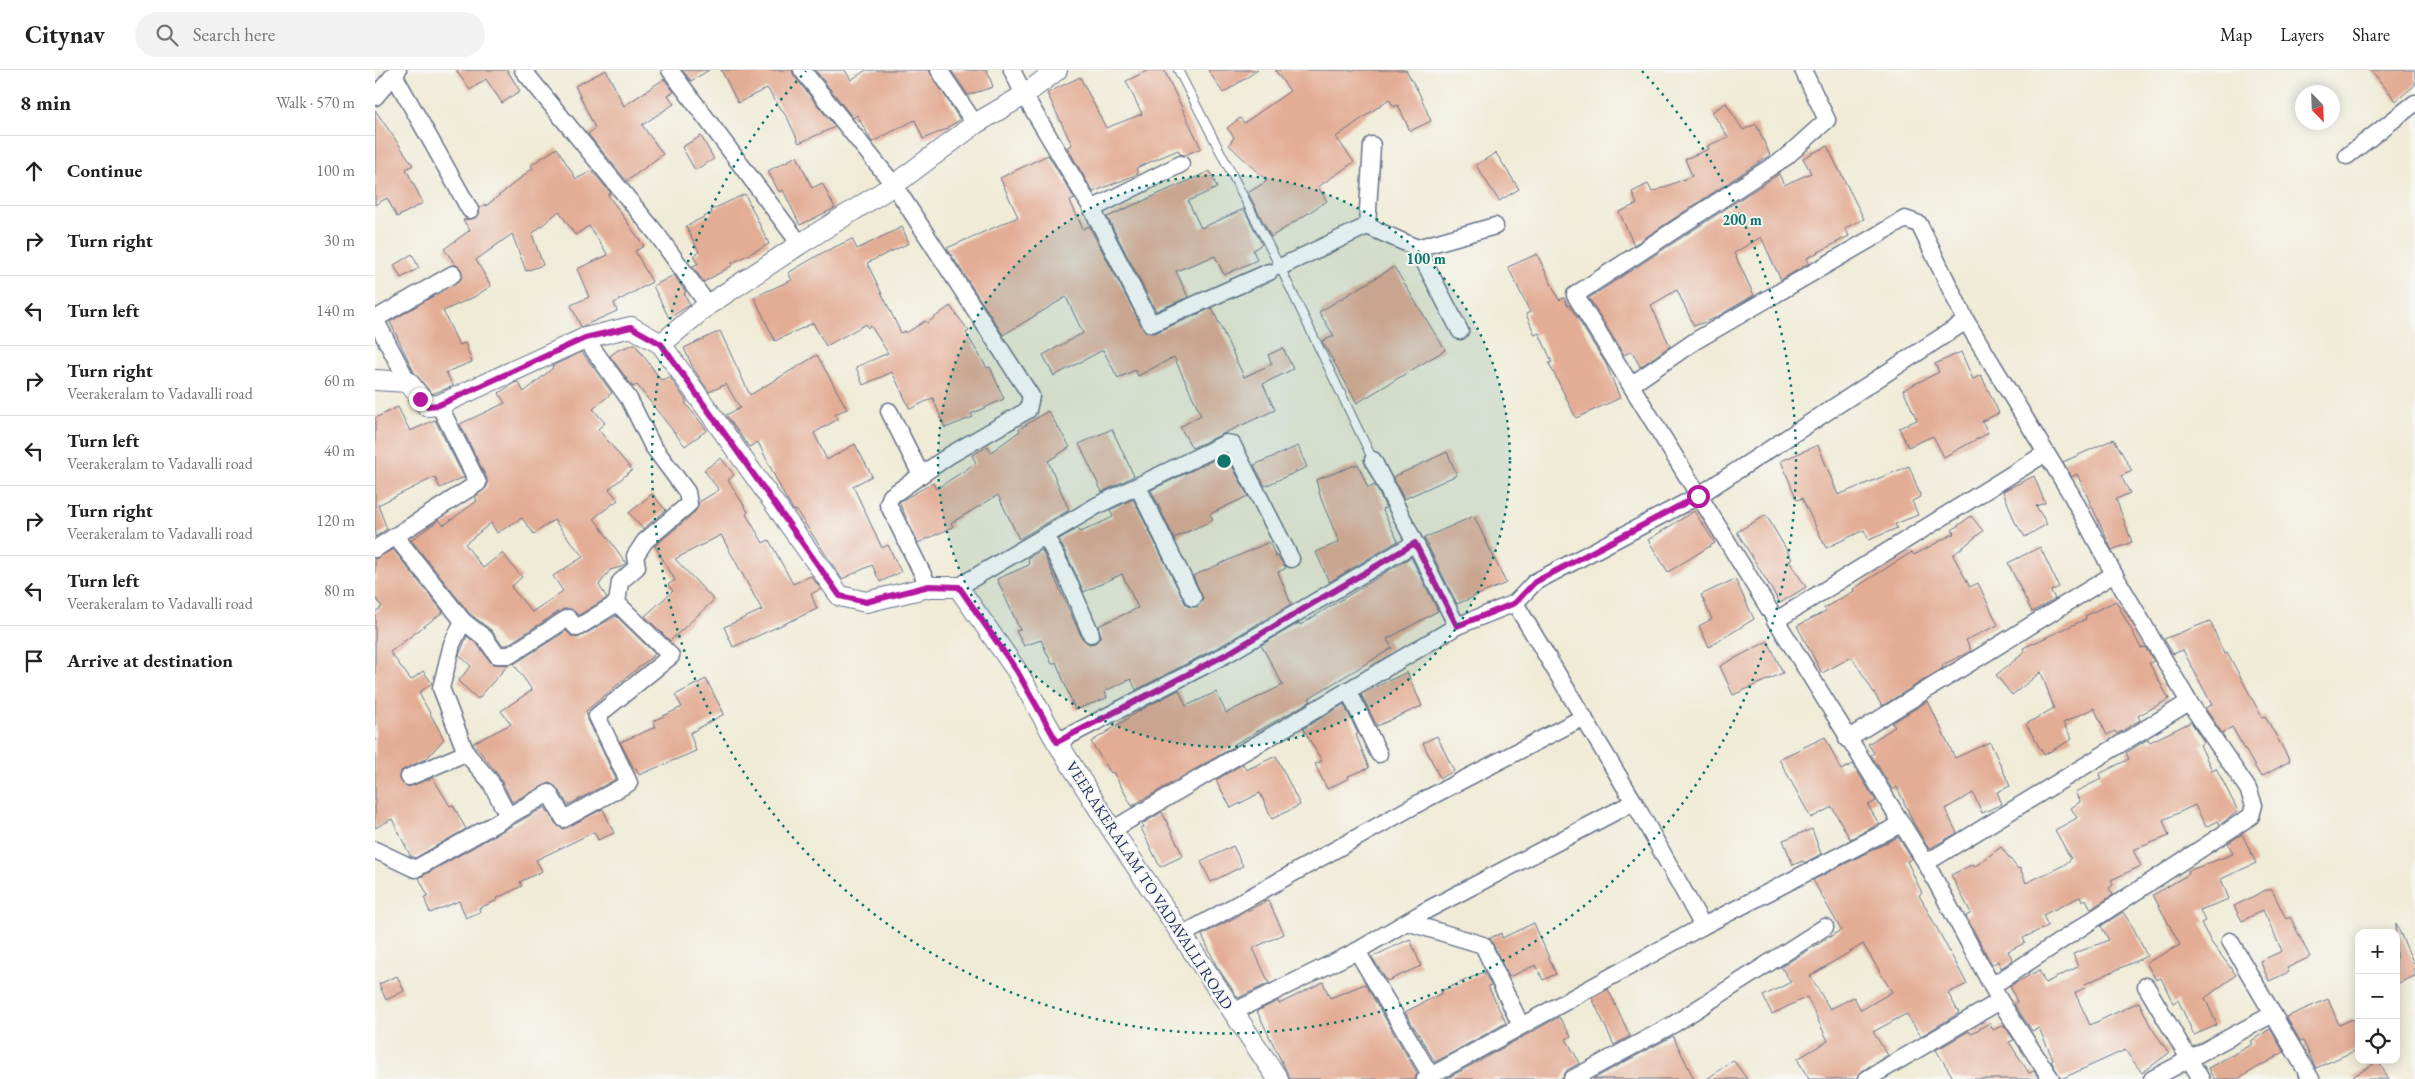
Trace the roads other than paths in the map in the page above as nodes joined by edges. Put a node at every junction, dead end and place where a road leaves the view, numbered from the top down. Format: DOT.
graph roads {
  1 [pos="523,70"];
  2 [pos="671,70"];
  3 [pos="802,70"];
  4 [pos="939,70"];
  5 [pos="1012,70"];
  6 [pos="1057,70"];
  7 [pos="1178,70"];
  8 [pos="1803,70"];
  9 [pos="396,72"];
  10 [pos="1024,95"];
  11 [pos="375,97"];
  12 [pos="2415,103"];
  13 [pos="975,124"];
  14 [pos="1372,145"];
  15 [pos="2347,156"];
  16 [pos="1181,164"];
  17 [pos="894,185"];
  18 [pos="1092,209"];
  19 [pos="471,210"];
  20 [pos="1367,226"];
  21 [pos="1495,226"];
  22 [pos="800,244"];
  23 [pos="1417,248"];
  24 [pos="1274,270"];
  25 [pos="453,274"];
  26 [pos="708,305"];
  27 [pos="375,319"];
  28 [pos="1966,321"];
  29 [pos="1460,331"];
  30 [pos="585,338"];
  31 [pos="661,344"];
  32 [pos="375,380"];
  33 [pos="408,382"];
  34 [pos="1631,386"];
  35 [pos="439,405"];
  36 [pos="889,411"];
  37 [pos="2046,453"];
  38 [pos="1373,460"];
  39 [pos="921,475"];
  40 [pos="1138,487"];
  41 [pos="1698,496"];
  42 [pos="395,536"];
  43 [pos="1046,536"];
  44 [pos="1415,543"];
  45 [pos="375,548"];
  46 [pos="1291,560"];
  47 [pos="2114,574"];
  48 [pos="929,586"];
  49 [pos="959,587"];
  50 [pos="1193,598"];
  51 [pos="617,602"];
  52 [pos="1515,603"];
  53 [pos="463,621"];
  54 [pos="1775,621"];
  55 [pos="1457,626"];
  56 [pos="1091,634"];
  57 [pos="1348,690"];
  58 [pos="2189,702"];
  59 [pos="1584,717"];
  60 [pos="1847,739"];
  61 [pos="1057,742"];
  62 [pos="466,753"];
  63 [pos="1379,754"];
  64 [pos="409,777"];
  65 [pos="1634,802"];
  66 [pos="508,816"];
  67 [pos="1901,824"];
  68 [pos="1112,830"];
  69 [pos="375,850"];
  70 [pos="1925,863"];
  71 [pos="1407,922"];
  72 [pos="1703,926"];
  73 [pos="1825,927"];
  74 [pos="1182,935"];
  75 [pos="2230,942"];
  76 [pos="1357,951"];
  77 [pos="1992,986"];
  78 [pos="2146,986"];
  79 [pos="2000,1001"];
  80 [pos="1233,1012"];
  81 [pos="2273,1014"];
  82 [pos="1521,1026"];
  83 [pos="2189,1059"];
  84 [pos="1428,1077"];
  85 [pos="1275,1078"];
  86 [pos="1572,1079"];
  87 [pos="1867,1079"];
  88 [pos="2051,1079"];
  89 [pos="2152,1079"];
  90 [pos="2201,1079"];
  91 [pos="2311,1079"];
  1 -- 26 [label="street"];
  2 -- 22 [label="street"];
  3 -- 17 [label="street"];
  4 -- 13 [label="street"];
  5 -- 10 [label="street"];
  6 -- 10 [label="street"];
  7 -- 24 [label="lane"];
  8 -- 34 [label="street"];
  9 -- 11 [label="street"];
  9 -- 19 [label="street"];
  10 -- 13 [label="street"];
  10 -- 18 [label="street"];
  12 -- 15 [label="street"];
  13 -- 17 [label="street"];
  14 -- 20 [label="street"];
  16 -- 18 [label="street"];
  17 -- 22 [label="street"];
  17 -- 39 [label="street"];
  18 -- 24 [label="street"];
  20 -- 23 [label="street"];
  20 -- 24 [label="street"];
  21 -- 23 [label="street"];
  22 -- 26 [label="street"];
  23 -- 29 [label="street"];
  24 -- 38 [label="lane"];
  25 -- 27 [label="street"];
  26 -- 31 [label="street"];
  27 -- 33 [label="street"];
  28 -- 34 [label="street"];
  28 -- 37 [label="street"];
  28 -- 41 [label="street"];
  30 -- 31 [label="street"];
  30 -- 35 [label="street"];
  30 -- 51 [label="street"];
  31 -- 48 [label="street"];
  32 -- 33 [label="street"];
  33 -- 35 [label="street"];
  34 -- 41 [label="street"];
  35 -- 42 [label="street"];
  36 -- 39 [label="street"];
  37 -- 47 [label="street"];
  37 -- 54 [label="street"];
  38 -- 44 [label="street"];
  39 -- 48 [label="street"];
  40 -- 43 [label="street"];
  40 -- 46 [label="street"];
  40 -- 50 [label="street"];
  41 -- 52 [label="street"];
  41 -- 54 [label="street"];
  42 -- 45 [label="street"];
  42 -- 53 [label="street"];
  43 -- 49 [label="street"];
  43 -- 56 [label="street"];
  44 -- 55 [label="street"];
  44 -- 61 [label="street"];
  47 -- 58 [label="street"];
  47 -- 60 [label="street"];
  48 -- 49 [label="street"];
  49 -- 61 [label="street, VEERAKERALAM TO VADAVALLI ROAD"];
  51 -- 53 [label="street"];
  51 -- 66 [label="street"];
  52 -- 55 [label="street"];
  52 -- 59 [label="street"];
  53 -- 62 [label="street"];
  54 -- 60 [label="street"];
  55 -- 57 [label="street"];
  57 -- 63 [label="street"];
  57 -- 68 [label="street"];
  58 -- 70 [label="street"];
  58 -- 77 [label="street"];
  59 -- 65 [label="street"];
  59 -- 74 [label="street"];
  60 -- 67 [label="street"];
  61 -- 68 [label="street, VEERAKERALAM TO VADAVALLI ROAD"];
  62 -- 64 [label="street"];
  62 -- 66 [label="street"];
  65 -- 71 [label="street"];
  65 -- 72 [label="street"];
  66 -- 69 [label="street"];
  67 -- 70 [label="street"];
  67 -- 72 [label="street"];
  68 -- 74 [label="street, VEERAKERALAM TO VADAVALLI ROAD"];
  70 -- 77 [label="street"];
  71 -- 76 [label="street"];
  71 -- 82 [label="street"];
  72 -- 82 [label="street"];
  73 -- 86 [label="street"];
  74 -- 80 [label="street, VEERAKERALAM TO VADAVALLI ROAD"];
  75 -- 81 [label="street"];
  76 -- 80 [label="street"];
  76 -- 84 [label="street"];
  77 -- 79 [label="street"];
  78 -- 83 [label="street"];
  79 -- 87 [label="street"];
  79 -- 88 [label="street"];
  80 -- 85 [label="street, VEERAKERALAM TO VADAVALLI ROAD"];
  81 -- 83 [label="street"];
  81 -- 91 [label="street"];
  82 -- 84 [label="street"];
  83 -- 89 [label="street"];
  83 -- 90 [label="street"];
}
